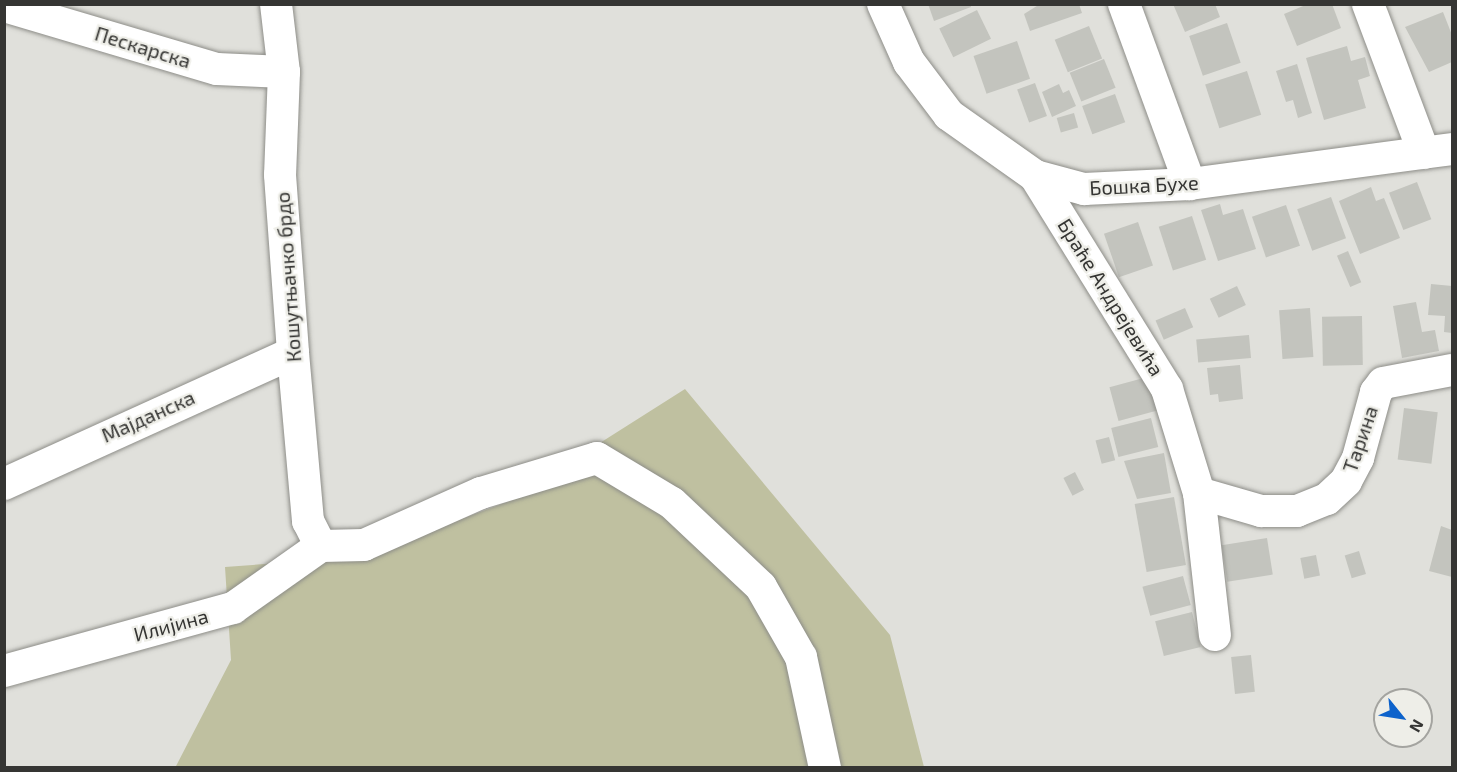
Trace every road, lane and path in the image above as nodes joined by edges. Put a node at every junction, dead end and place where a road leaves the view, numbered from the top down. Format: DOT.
graph roads {
  1 [pos="276,4"];
  2 [pos="883,4"];
  3 [pos="1124,4"];
  4 [pos="1368,4"];
  5 [pos="4,6"];
  6 [pos="284,72"];
  7 [pos="1438,151"];
  8 [pos="1035,176"];
  9 [pos="1190,184"];
  10 [pos="293,352"];
  11 [pos="1452,370"];
  12 [pos="4,484"];
  13 [pos="1199,493"];
  14 [pos="321,546"];
  15 [pos="1215,635"];
  16 [pos="4,671"];
  17 [pos="825,768"];
  1 -- 6 [label="street, Кошутњачко брдо"];
  2 -- 8 [label="street, Бошка Бухе"];
  3 -- 9 [label="street"];
  4 -- 7 [label="street"];
  5 -- 6 [label="street, Пескарска"];
  6 -- 10 [label="street, Кошутњачко брдо"];
  7 -- 9 [label="street, Бошка Бухе"];
  8 -- 9 [label="street, Бошка Бухе"];
  8 -- 13 [label="street, Браће Андрејевића"];
  10 -- 12 [label="street, Мајданска"];
  10 -- 14 [label="street, Кошутњачко брдо"];
  11 -- 13 [label="street, Тарина"];
  13 -- 15 [label="street, Браће Андрејевића"];
  14 -- 16 [label="street, Илијина"];
  14 -- 17 [label="street"];
}
